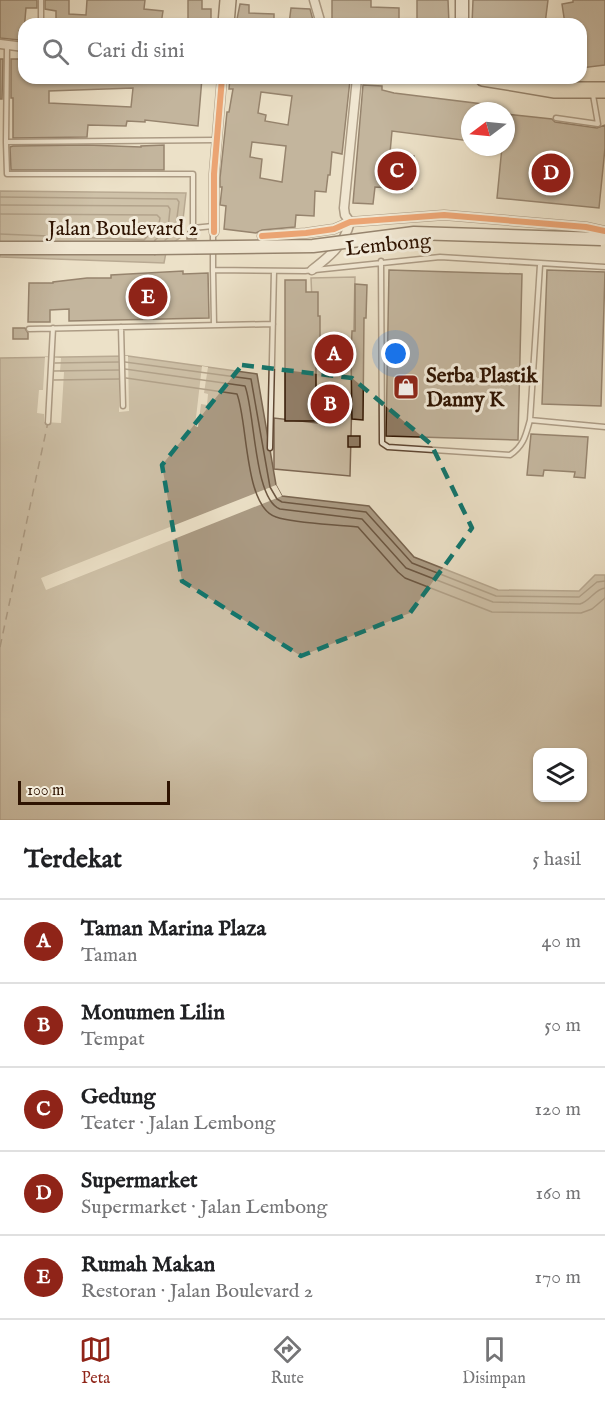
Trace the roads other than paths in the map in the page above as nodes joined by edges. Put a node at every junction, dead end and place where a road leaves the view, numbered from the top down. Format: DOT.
graph roads {
  1 [pos="41,0"];
  2 [pos="228,0"];
  3 [pos="314,0"];
  4 [pos="462,0"];
  5 [pos="41,18"];
  6 [pos="226,18"];
  7 [pos="319,18"];
  8 [pos="462,18"];
  9 [pos="3,45"];
  10 [pos="18,46"];
  11 [pos="221,84"];
  12 [pos="356,84"];
  13 [pos="513,84"];
  14 [pos="598,91"];
  15 [pos="556,118"];
  16 [pos="216,140"];
  17 [pos="6,142"];
  18 [pos="350,222"];
  19 [pos="214,229"];
  20 [pos="262,236"];
  21 [pos="604,236"];
  22 [pos="0,248"];
  23 [pos="381,261"];
  24 [pos="540,265"];
  25 [pos="605,267"];
  26 [pos="213,270"];
  27 [pos="312,270"];
  28 [pos="274,271"];
  29 [pos="273,324"];
  30 [pos="214,325"];
  31 [pos="121,327"];
  32 [pos="53,328"];
  33 [pos="29,329"];
  34 [pos="123,406"];
  35 [pos="530,420"];
  36 [pos="48,422"];
  37 [pos="605,427"];
  38 [pos="270,448"];
  1 -- 5 [label="lane"];
  2 -- 6 [label="highway"];
  3 -- 7 [label="street"];
  4 -- 8 [label="main road"];
  9 -- 10 [label="street"];
  9 -- 17 [label="lane"];
  11 -- 16 [label="street"];
  12 -- 18 [label="street"];
  13 -- 14 [label="highway"];
  14 -- 15 [label="lane"];
  16 -- 17 [label="lane"];
  16 -- 19 [label="street"];
  17 -- 19 [label="lane"];
  18 -- 20 [label="street, Lembong"];
  18 -- 21 [label="street, Lembong"];
  18 -- 27 [label="street"];
  19 -- 26 [label="lane"];
  21 -- 22 [label="main road, Jalan Boulevard 2, bridge"];
  23 -- 24 [label="lane, Lembong"];
  23 -- 27 [label="lane, Lembong"];
  23 -- 35 [label="lane"];
  24 -- 25 [label="lane, Lembong"];
  24 -- 35 [label="lane"];
  26 -- 28 [label="lane, Lembong"];
  26 -- 30 [label="lane"];
  27 -- 28 [label="lane, Lembong"];
  28 -- 29 [label="lane"];
  29 -- 30 [label="lane"];
  29 -- 38 [label="lane"];
  30 -- 31 [label="lane"];
  31 -- 32 [label="lane"];
  31 -- 34 [label="lane"];
  32 -- 33 [label="lane"];
  32 -- 36 [label="lane"];
  35 -- 37 [label="lane"];
}
